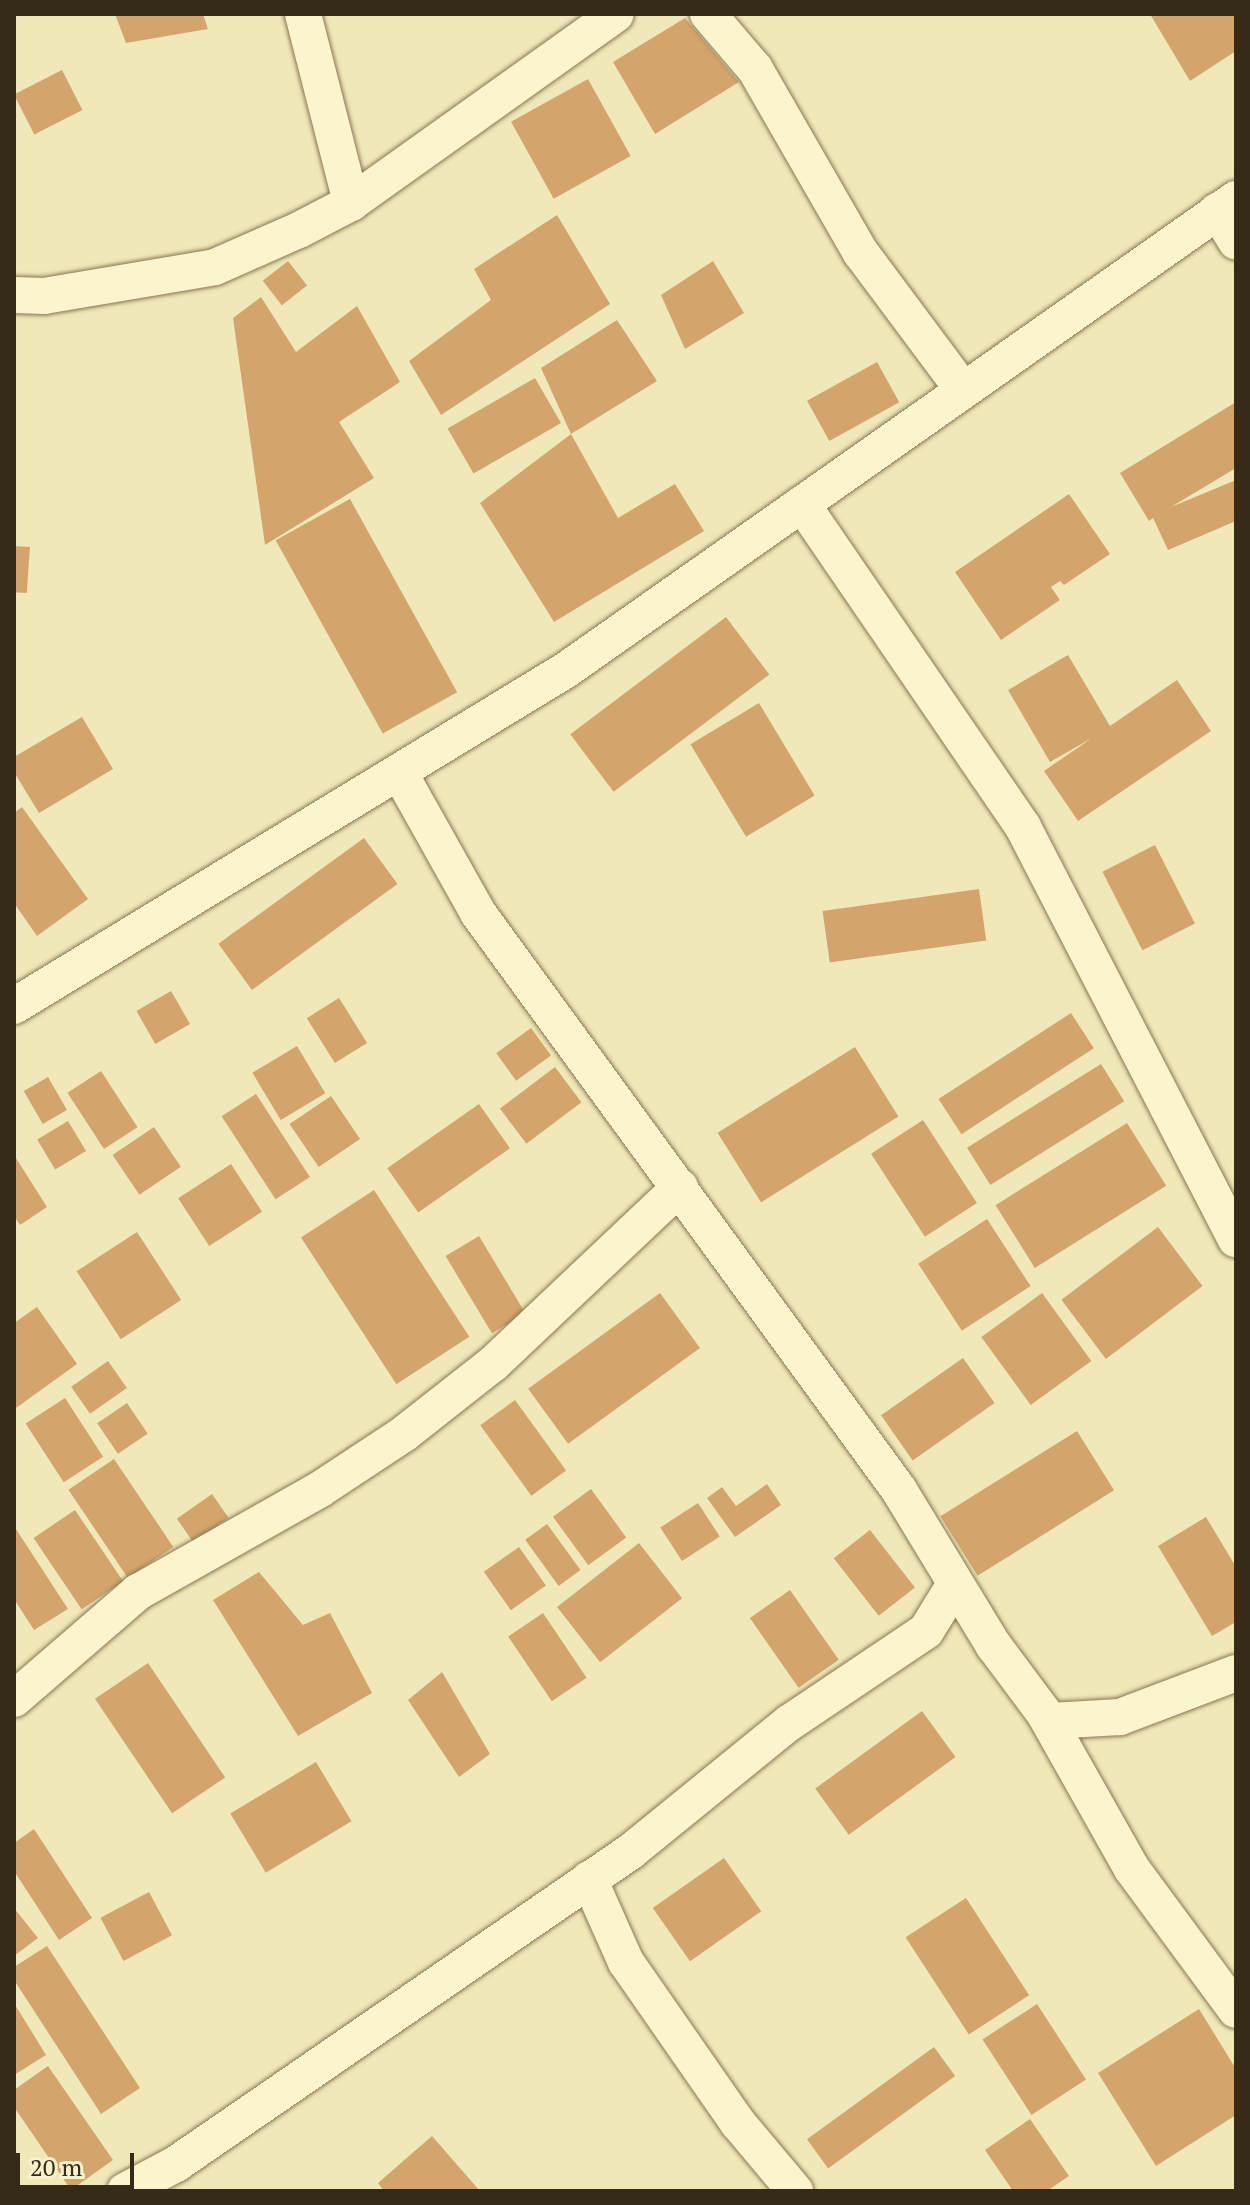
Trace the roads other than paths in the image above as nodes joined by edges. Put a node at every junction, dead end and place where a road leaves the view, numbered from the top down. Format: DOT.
graph roads {
  1 [pos="303,14"];
  2 [pos="616,14"];
  3 [pos="708,14"];
  4 [pos="351,203"];
  5 [pos="1226,205"];
  6 [pos="1236,242"];
  7 [pos="14,295"];
  8 [pos="963,390"];
  9 [pos="802,504"];
  10 [pos="399,772"];
  11 [pos="14,1006"];
  12 [pos="680,1187"];
  13 [pos="1236,1239"];
  14 [pos="955,1584"];
  15 [pos="926,1631"];
  16 [pos="986,1635"];
  17 [pos="1236,1673"];
  18 [pos="14,1699"];
  19 [pos="1049,1721"];
  20 [pos="589,1879"];
  21 [pos="1236,2010"];
  22 [pos="125,2191"];
  23 [pos="795,2191"];
  1 -- 4 [label="street"];
  2 -- 4 [label="street"];
  3 -- 8 [label="street"];
  4 -- 7 [label="street"];
  5 -- 6 [label="street"];
  5 -- 8 [label="street"];
  8 -- 9 [label="street"];
  9 -- 10 [label="street"];
  9 -- 13 [label="street"];
  10 -- 11 [label="street"];
  10 -- 12 [label="street"];
  12 -- 14 [label="street"];
  12 -- 18 [label="street"];
  14 -- 15 [label="street"];
  14 -- 16 [label="street"];
  15 -- 16 [label="street"];
  15 -- 20 [label="street"];
  16 -- 19 [label="street"];
  17 -- 19 [label="street"];
  19 -- 21 [label="street"];
  20 -- 22 [label="street"];
  20 -- 23 [label="street"];
}
